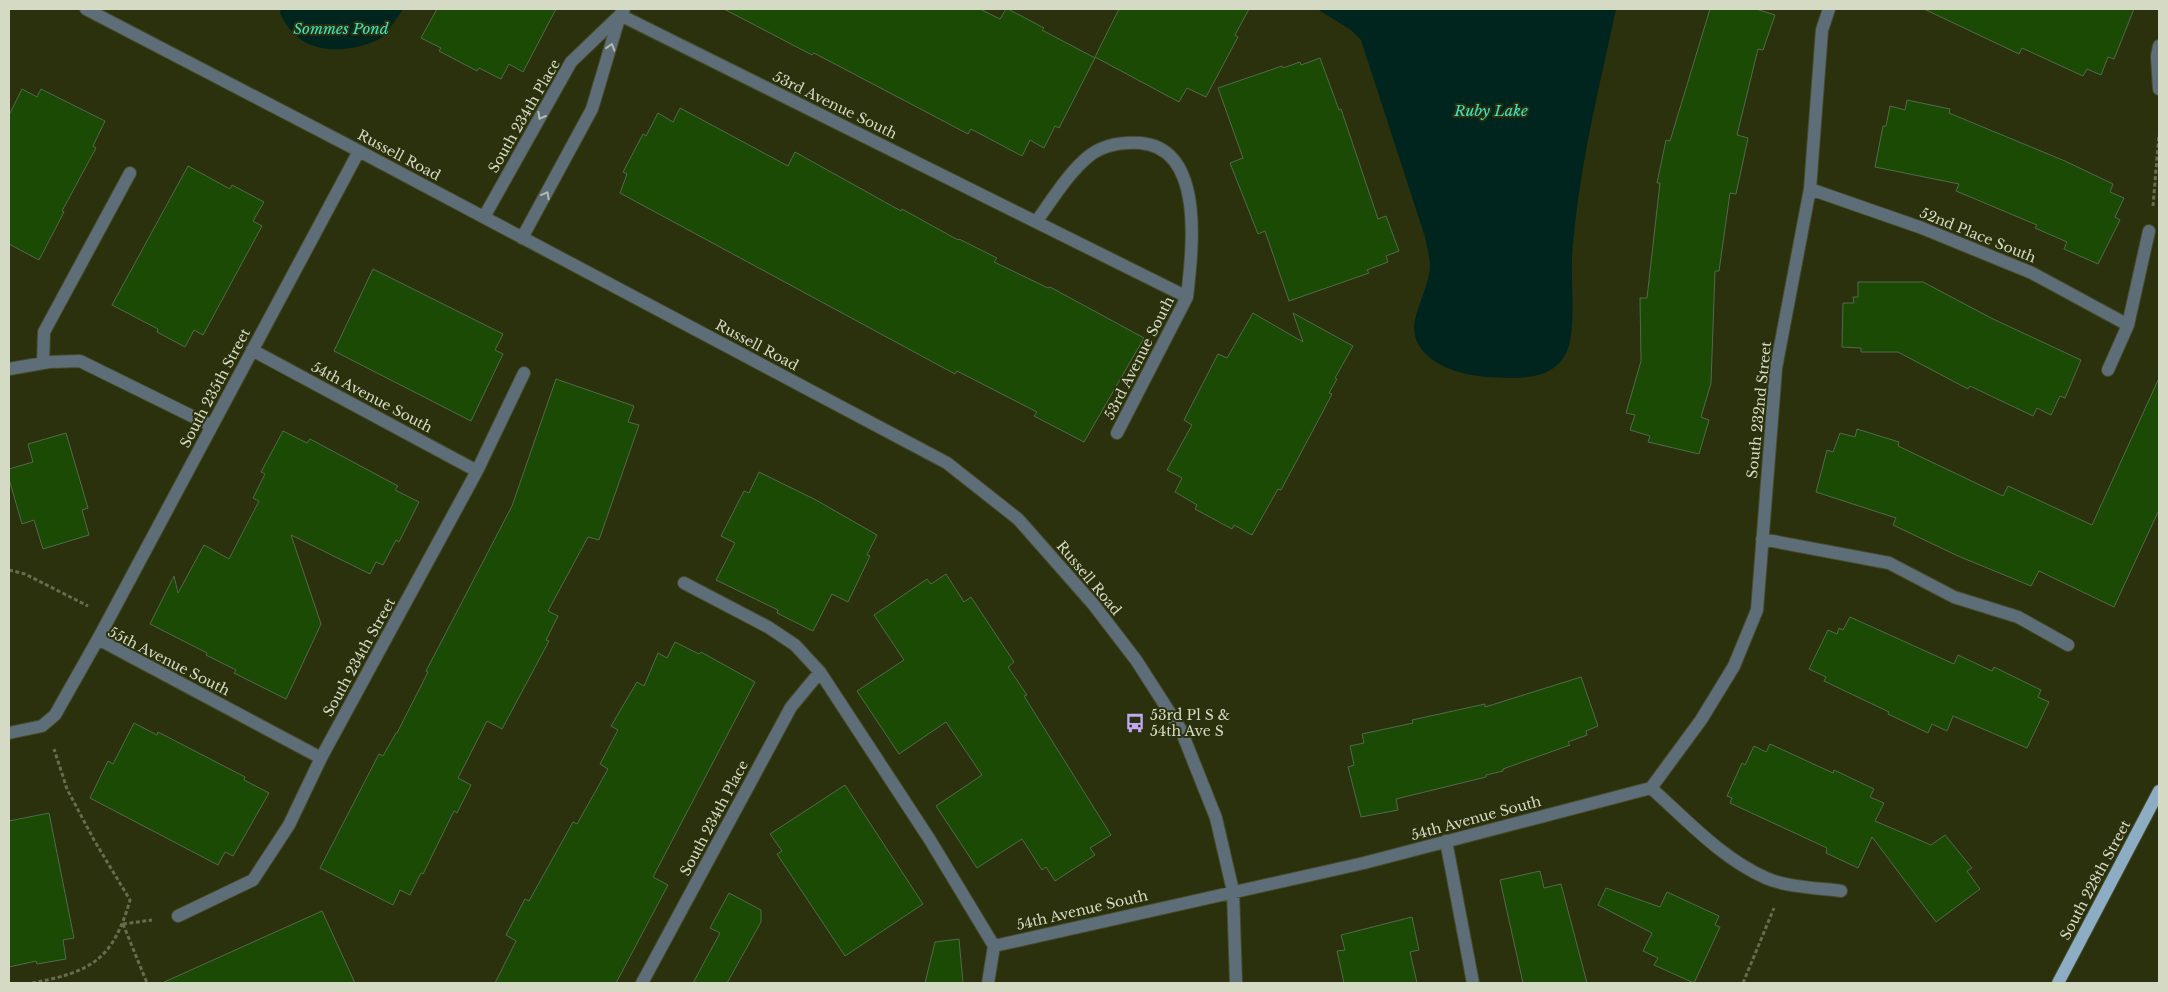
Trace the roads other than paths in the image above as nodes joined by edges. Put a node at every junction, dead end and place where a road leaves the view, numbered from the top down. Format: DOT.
graph roads {
  1 [pos="86,9"];
  2 [pos="1829,9"];
  3 [pos="622,12"];
  4 [pos="2159,46"];
  5 [pos="2159,89"];
  6 [pos="359,151"];
  7 [pos="130,173"];
  8 [pos="1810,189"];
  9 [pos="484,217"];
  10 [pos="1036,222"];
  11 [pos="2149,231"];
  12 [pos="522,238"];
  13 [pos="1188,297"];
  14 [pos="2128,325"];
  15 [pos="252,350"];
  16 [pos="43,363"];
  17 [pos="9,369"];
  18 [pos="2108,370"];
  19 [pos="524,373"];
  20 [pos="212,426"];
  21 [pos="1117,433"];
  22 [pos="477,471"];
  23 [pos="1762,539"];
  24 [pos="684,583"];
  25 [pos="98,639"];
  26 [pos="2068,645"];
  27 [pos="820,672"];
  28 [pos="9,733"];
  29 [pos="321,758"];
  30 [pos="1651,788"];
  31 [pos="2159,791"];
  32 [pos="1446,840"];
  33 [pos="1234,891"];
  34 [pos="1841,891"];
  35 [pos="178,916"];
  36 [pos="994,946"];
  37 [pos="642,983"];
  38 [pos="988,983"];
  39 [pos="1236,983"];
  40 [pos="1473,983"];
  41 [pos="2058,983"];
  1 -- 6 [label="street, Russell Road"];
  2 -- 8 [label="street, South 232nd Street"];
  3 -- 9 [label="street, South 234th Place, one-way"];
  3 -- 10 [label="street, 53rd Avenue South"];
  12 -- 3 [label="street, one-way"];
  4 -- 5 [label="street"];
  6 -- 9 [label="street, Russell Road"];
  6 -- 15 [label="street, South 235th Street"];
  7 -- 16 [label="street"];
  8 -- 14 [label="street, 52nd Place South"];
  8 -- 23 [label="street, South 232nd Street"];
  9 -- 12 [label="street, Russell Road"];
  10 -- 13 [label="street, 53rd Avenue South"];
  10 -- 13 [label="street, 53rd Avenue South"];
  11 -- 14 [label="street"];
  12 -- 33 [label="street, Russell Road"];
  13 -- 21 [label="street, 53rd Avenue South"];
  14 -- 18 [label="street"];
  15 -- 20 [label="street, South 235th Street"];
  15 -- 22 [label="street, 54th Avenue South"];
  16 -- 17 [label="street"];
  16 -- 20 [label="street"];
  19 -- 22 [label="street, South 234th Street"];
  20 -- 25 [label="street, South 235th Street"];
  22 -- 29 [label="street, South 234th Street"];
  23 -- 26 [label="street"];
  23 -- 30 [label="street, South 232nd Street"];
  24 -- 27 [label="street"];
  25 -- 28 [label="street, 55th Avenue South"];
  25 -- 29 [label="street, 55th Avenue South"];
  27 -- 36 [label="street"];
  27 -- 37 [label="street, South 234th Place"];
  29 -- 35 [label="street, South 234th Street"];
  30 -- 32 [label="street, 54th Avenue South"];
  30 -- 34 [label="street"];
  31 -- 41 [label="main road, South 228th Street"];
  32 -- 33 [label="street, 54th Avenue South"];
  32 -- 40 [label="street"];
  33 -- 36 [label="street, 54th Avenue South"];
  33 -- 39 [label="street, Russell Road"];
  36 -- 38 [label="street"];
}
